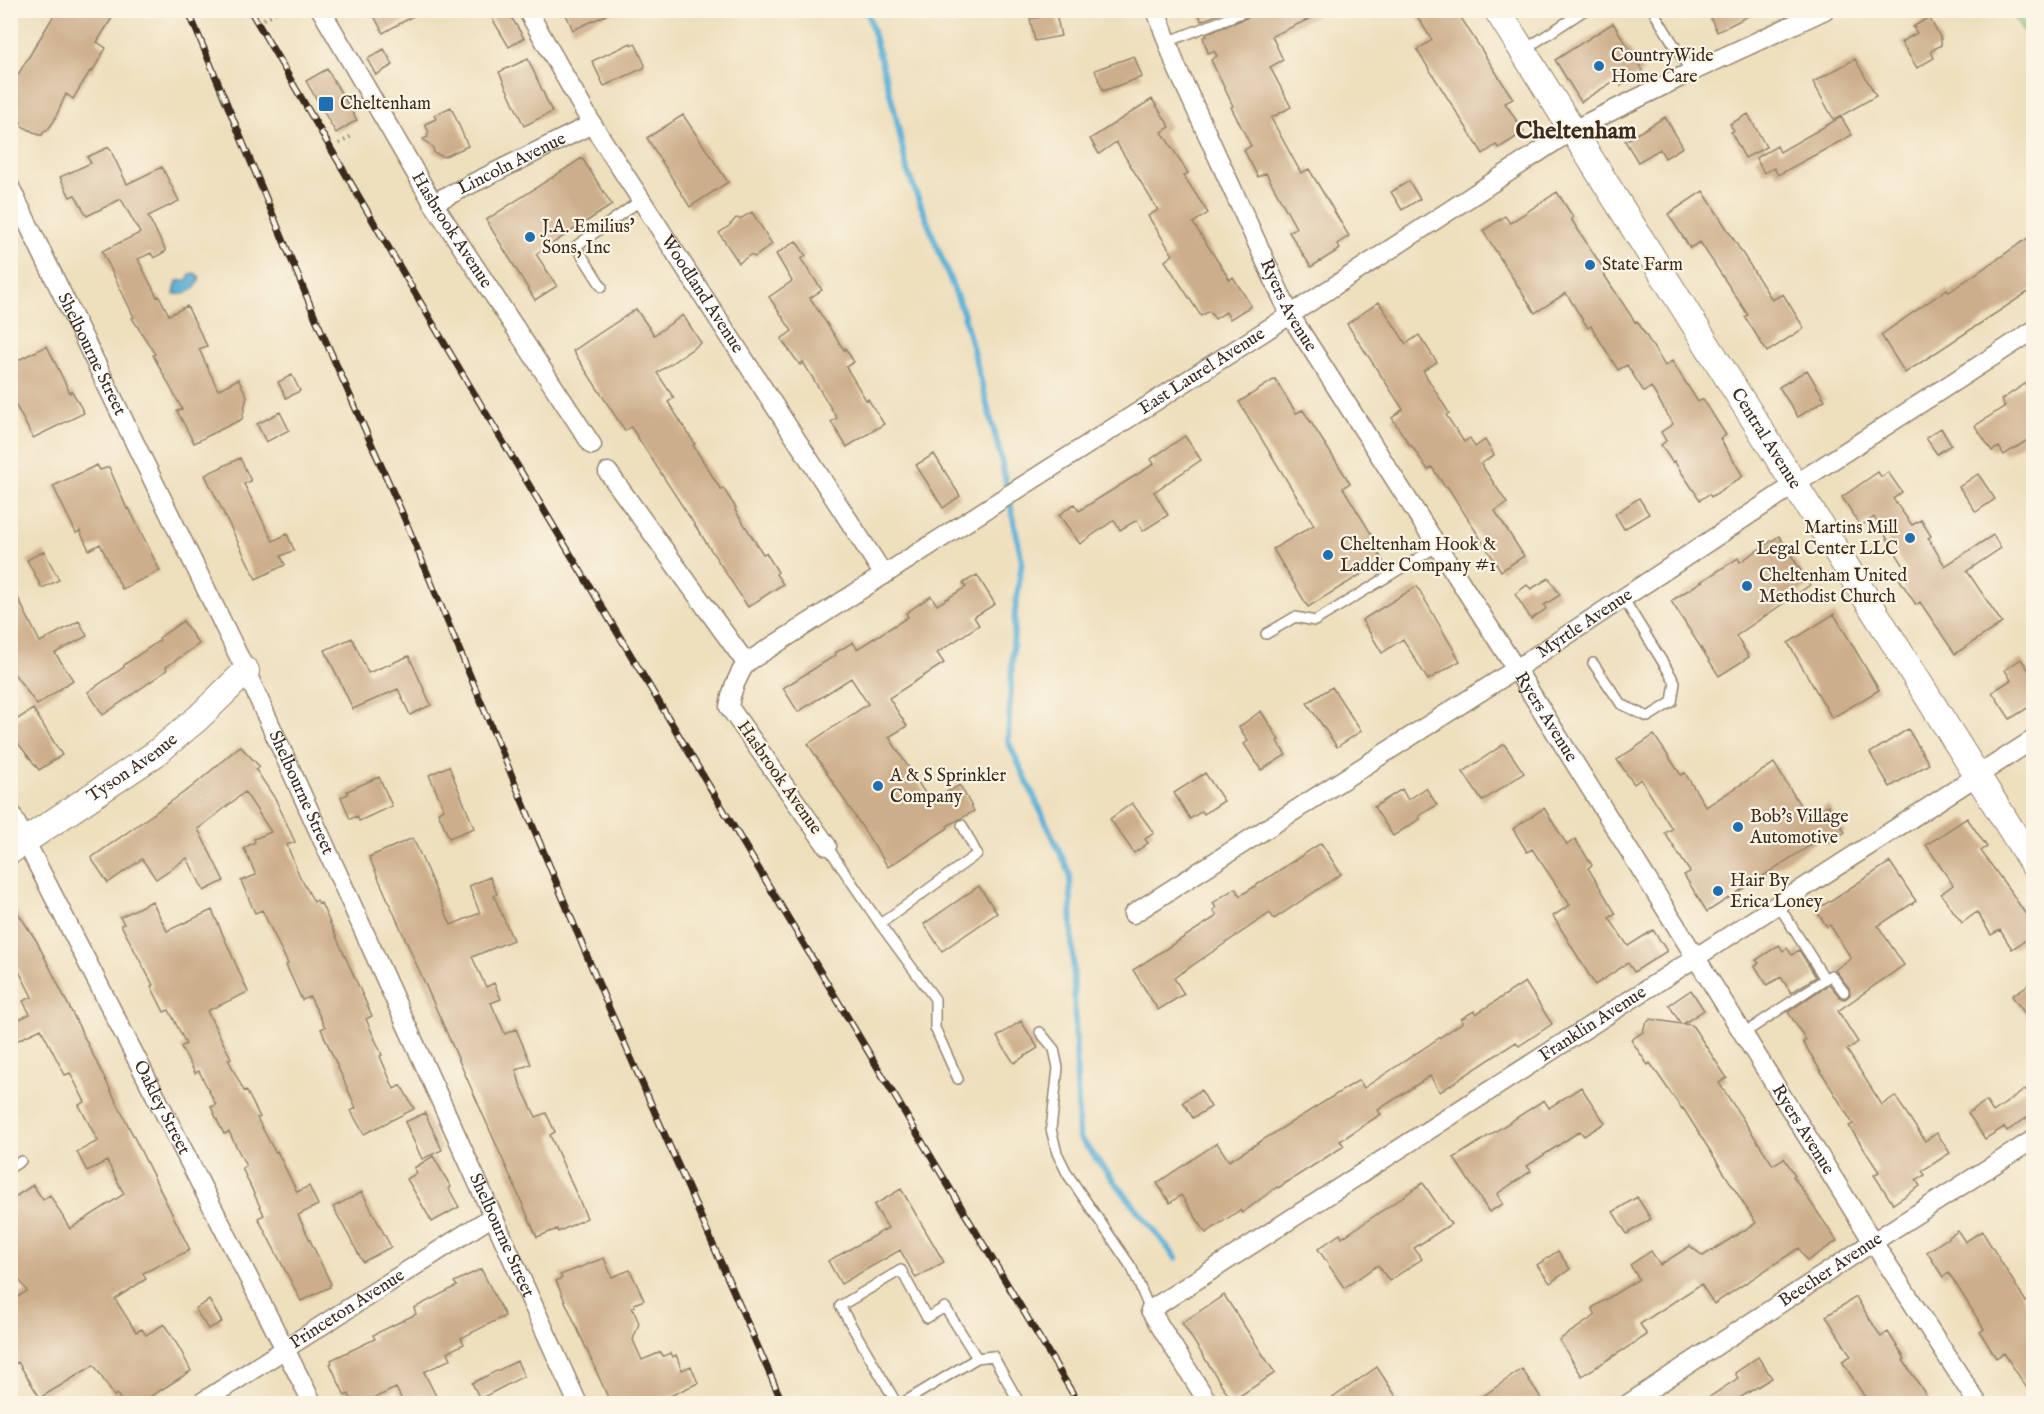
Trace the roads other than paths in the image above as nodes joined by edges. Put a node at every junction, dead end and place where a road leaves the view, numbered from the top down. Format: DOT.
graph roads {
  1 [pos="321,10"];
  2 [pos="527,10"];
  3 [pos="1156,10"];
  4 [pos="1585,10"];
  5 [pos="1825,10"];
  6 [pos="1248,11"];
  7 [pos="1507,14"];
  8 [pos="1655,14"];
  9 [pos="1167,42"];
  10 [pos="1522,51"];
  11 [pos="1691,72"];
  12 [pos="592,124"];
  13 [pos="1571,131"];
  14 [pos="10,187"];
  15 [pos="641,200"];
  16 [pos="433,203"];
  17 [pos="602,287"];
  18 [pos="1290,315"];
  19 [pos="2034,330"];
  20 [pos="592,446"];
  21 [pos="608,472"];
  22 [pos="1794,485"];
  23 [pos="1438,546"];
  24 [pos="884,575"];
  25 [pos="1623,598"];
  26 [pos="1266,634"];
  27 [pos="746,663"];
  28 [pos="1593,663"];
  29 [pos="1516,669"];
  30 [pos="246,671"];
  31 [pos="2034,739"];
  32 [pos="1977,776"];
  33 [pos="10,811"];
  34 [pos="962,825"];
  35 [pos="18,846"];
  36 [pos="827,846"];
  37 [pos="2034,866"];
  38 [pos="1778,903"];
  39 [pos="1133,914"];
  40 [pos="880,924"];
  41 [pos="1694,956"];
  42 [pos="1825,979"];
  43 [pos="1844,992"];
  44 [pos="1040,1032"];
  45 [pos="1743,1034"];
  46 [pos="958,1080"];
  47 [pos="2034,1139"];
  48 [pos="21,1161"];
  49 [pos="10,1168"];
  50 [pos="493,1216"];
  51 [pos="1873,1242"];
  52 [pos="1150,1310"];
  53 [pos="285,1348"];
  54 [pos="977,1358"];
  55 [pos="199,1404"];
  56 [pos="313,1404"];
  57 [pos="578,1404"];
  58 [pos="899,1404"];
  59 [pos="1020,1404"];
  60 [pos="1209,1404"];
  61 [pos="1628,1404"];
  62 [pos="1978,1404"];
  1 -- 16 [label="street, Hasbrook Avenue"];
  2 -- 12 [label="street, Woodland Avenue"];
  3 -- 9 [label="street, Ryers Avenue"];
  4 -- 10 [label="lane"];
  5 -- 11 [label="street, East Laurel Avenue"];
  6 -- 9 [label="lane"];
  7 -- 10 [label="main road, Central Avenue"];
  8 -- 11 [label="lane"];
  9 -- 18 [label="street, Ryers Avenue"];
  10 -- 13 [label="main road, Central Avenue"];
  11 -- 13 [label="street, East Laurel Avenue"];
  12 -- 15 [label="street, Woodland Avenue"];
  12 -- 16 [label="street, Lincoln Avenue"];
  13 -- 18 [label="street, East Laurel Avenue"];
  13 -- 22 [label="main road, Central Avenue"];
  14 -- 30 [label="street, Shelbourne Street"];
  15 -- 17 [label="lane"];
  15 -- 24 [label="street, Woodland Avenue"];
  16 -- 20 [label="street, Hasbrook Avenue"];
  18 -- 23 [label="street, Ryers Avenue"];
  18 -- 24 [label="street, East Laurel Avenue"];
  19 -- 22 [label="street, Myrtle Avenue"];
  21 -- 27 [label="street"];
  22 -- 25 [label="street, Myrtle Avenue"];
  22 -- 32 [label="main road, Central Avenue"];
  23 -- 26 [label="lane"];
  23 -- 29 [label="street, Ryers Avenue"];
  24 -- 27 [label="street, East Laurel Avenue"];
  25 -- 28 [label="lane"];
  25 -- 29 [label="street, Myrtle Avenue"];
  27 -- 36 [label="street, Hasbrook Avenue"];
  29 -- 39 [label="street, Myrtle Avenue"];
  29 -- 41 [label="street, Ryers Avenue"];
  30 -- 35 [label="main road, Tyson Avenue"];
  30 -- 50 [label="street, Shelbourne Street"];
  31 -- 32 [label="street, Franklin Avenue"];
  32 -- 37 [label="main road, Central Avenue"];
  32 -- 38 [label="street, Franklin Avenue"];
  33 -- 35 [label="street, Oakley Street"];
  34 -- 40 [label="lane"];
  35 -- 53 [label="street, Oakley Street"];
  36 -- 40 [label="lane"];
  38 -- 41 [label="street, Franklin Avenue"];
  38 -- 42 [label="lane"];
  40 -- 46 [label="lane"];
  41 -- 45 [label="street, Ryers Avenue"];
  41 -- 52 [label="street, Franklin Avenue"];
  42 -- 43 [label="lane"];
  42 -- 45 [label="lane"];
  44 -- 52 [label="lane"];
  45 -- 51 [label="street, Ryers Avenue"];
  47 -- 51 [label="street, Beecher Avenue"];
  48 -- 49 [label="lane"];
  50 -- 53 [label="street, Princeton Avenue"];
  50 -- 57 [label="street, Shelbourne Street"];
  51 -- 61 [label="street, Beecher Avenue"];
  51 -- 62 [label="street, Ryers Avenue"];
  52 -- 60 [label="street"];
  53 -- 55 [label="street, Princeton Avenue"];
  53 -- 56 [label="street, Oakley Street"];
  54 -- 58 [label="lane"];
  54 -- 58 [label="lane"];
  54 -- 59 [label="lane"];
}
